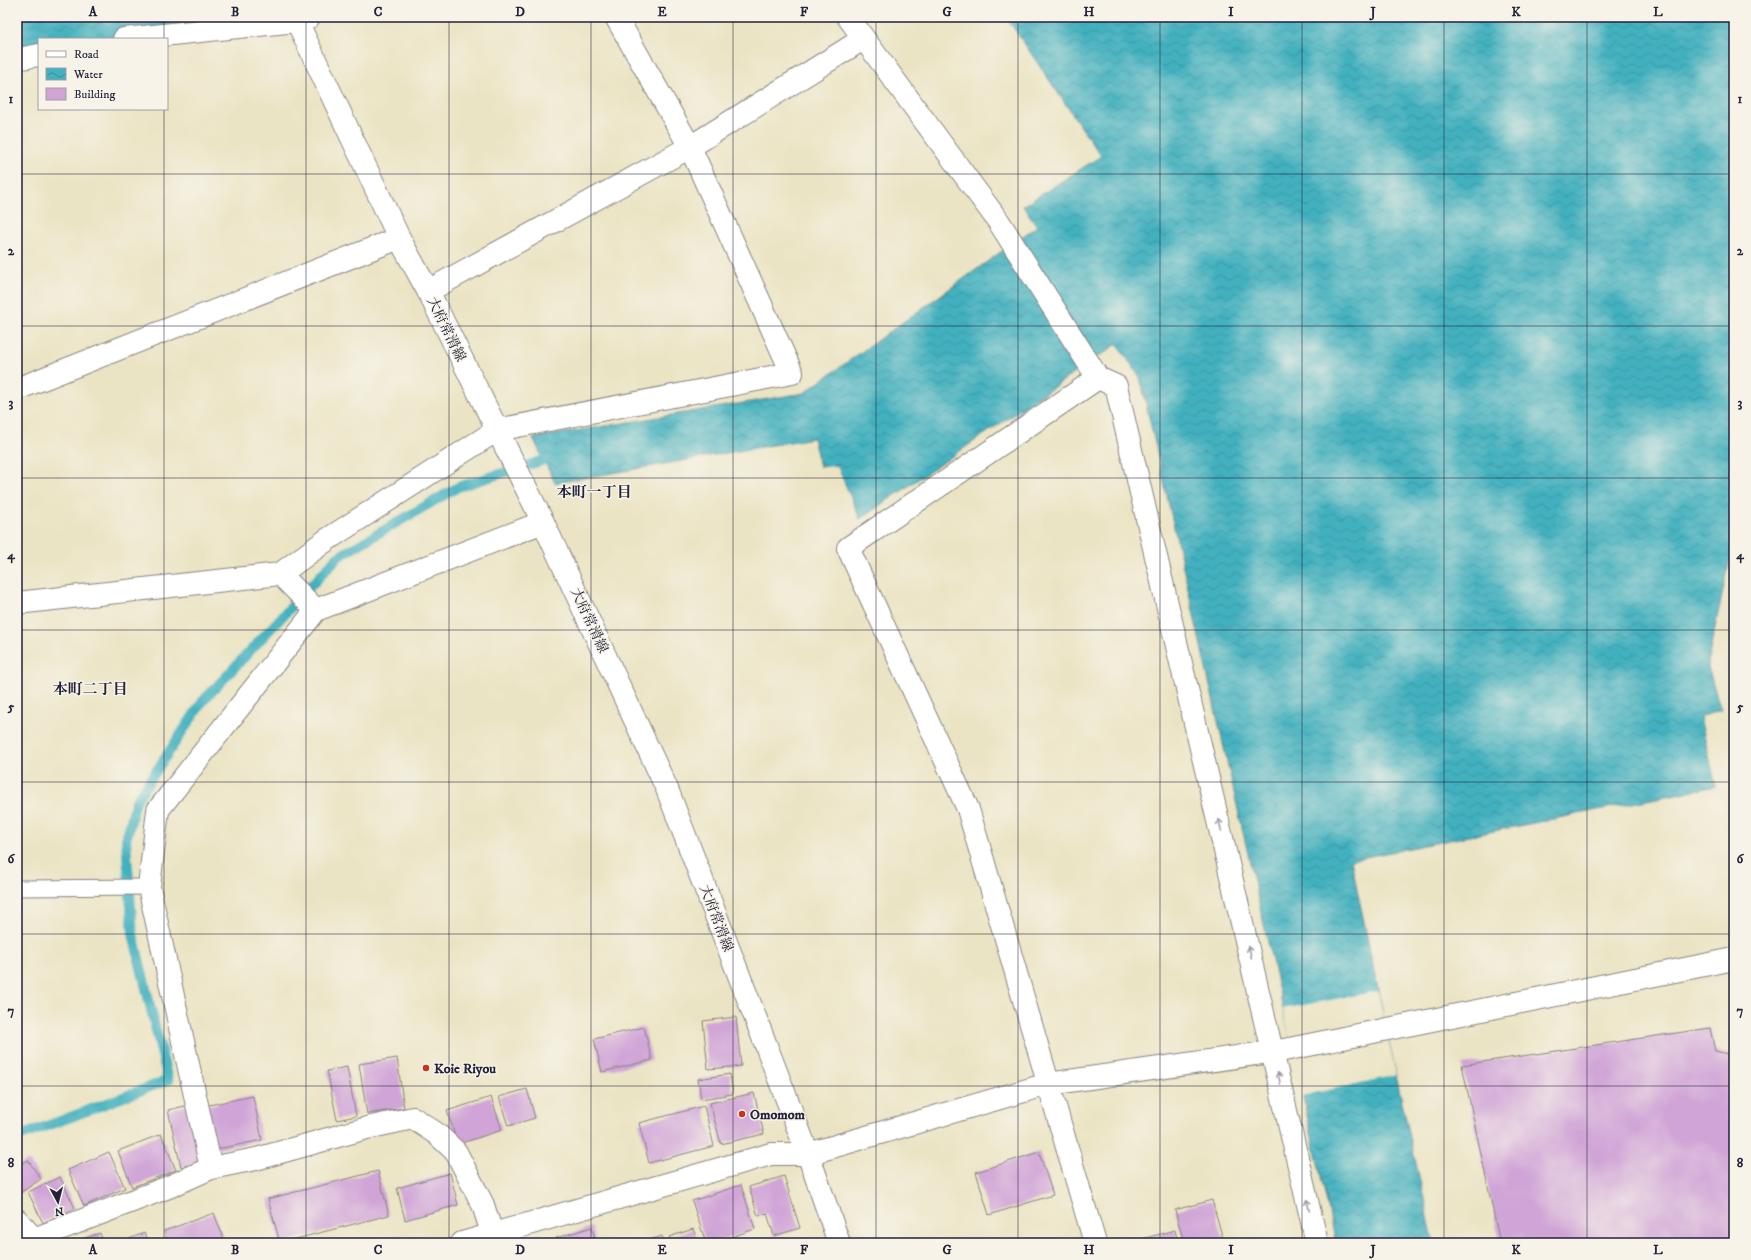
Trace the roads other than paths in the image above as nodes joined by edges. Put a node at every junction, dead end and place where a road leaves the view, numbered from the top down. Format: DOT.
graph roads {
  1 [pos="616,17"];
  2 [pos="848,17"];
  3 [pos="300,18"];
  4 [pos="132,38"];
  5 [pos="863,39"];
  6 [pos="38,55"];
  7 [pos="17,59"];
  8 [pos="690,147"];
  9 [pos="399,238"];
  10 [pos="428,291"];
  11 [pos="1098,378"];
  12 [pos="17,389"];
  13 [pos="502,439"];
  14 [pos="543,522"];
  15 [pos="283,577"];
  16 [pos="17,603"];
  17 [pos="315,609"];
  18 [pos="148,887"];
  19 [pos="17,888"];
  20 [pos="1734,959"];
  21 [pos="1279,1051"];
  22 [pos="1048,1084"];
  23 [pos="808,1154"];
  24 [pos="211,1168"];
  25 [pos="17,1220"];
  26 [pos="496,1238"];
  27 [pos="34,1241"];
  28 [pos="462,1243"];
  29 [pos="838,1243"];
  30 [pos="1094,1243"];
  31 [pos="1317,1243"];
  1 -- 8 [label="street"];
  2 -- 5 [label="street"];
  3 -- 4 [label="street"];
  3 -- 9 [label="street, 大府常滑線"];
  5 -- 8 [label="street"];
  5 -- 11 [label="street"];
  6 -- 7 [label="street"];
  8 -- 10 [label="street"];
  8 -- 13 [label="street"];
  9 -- 10 [label="street, 大府常滑線"];
  9 -- 12 [label="street"];
  10 -- 13 [label="street, 大府常滑線"];
  21 -- 11 [label="street, one-way"];
  11 -- 22 [label="street"];
  13 -- 14 [label="street, 大府常滑線"];
  13 -- 15 [label="street"];
  14 -- 17 [label="street"];
  14 -- 23 [label="street, 大府常滑線"];
  15 -- 16 [label="street"];
  15 -- 17 [label="street"];
  17 -- 18 [label="street"];
  18 -- 19 [label="lane"];
  18 -- 24 [label="street"];
  20 -- 21 [label="street"];
  21 -- 22 [label="street"];
  31 -- 21 [label="street, one-way"];
  22 -- 23 [label="street"];
  22 -- 30 [label="street"];
  23 -- 26 [label="street"];
  23 -- 29 [label="street, 大府常滑線"];
  24 -- 26 [label="street"];
  24 -- 27 [label="street"];
  25 -- 27 [label="street"];
  26 -- 28 [label="street"];
}
